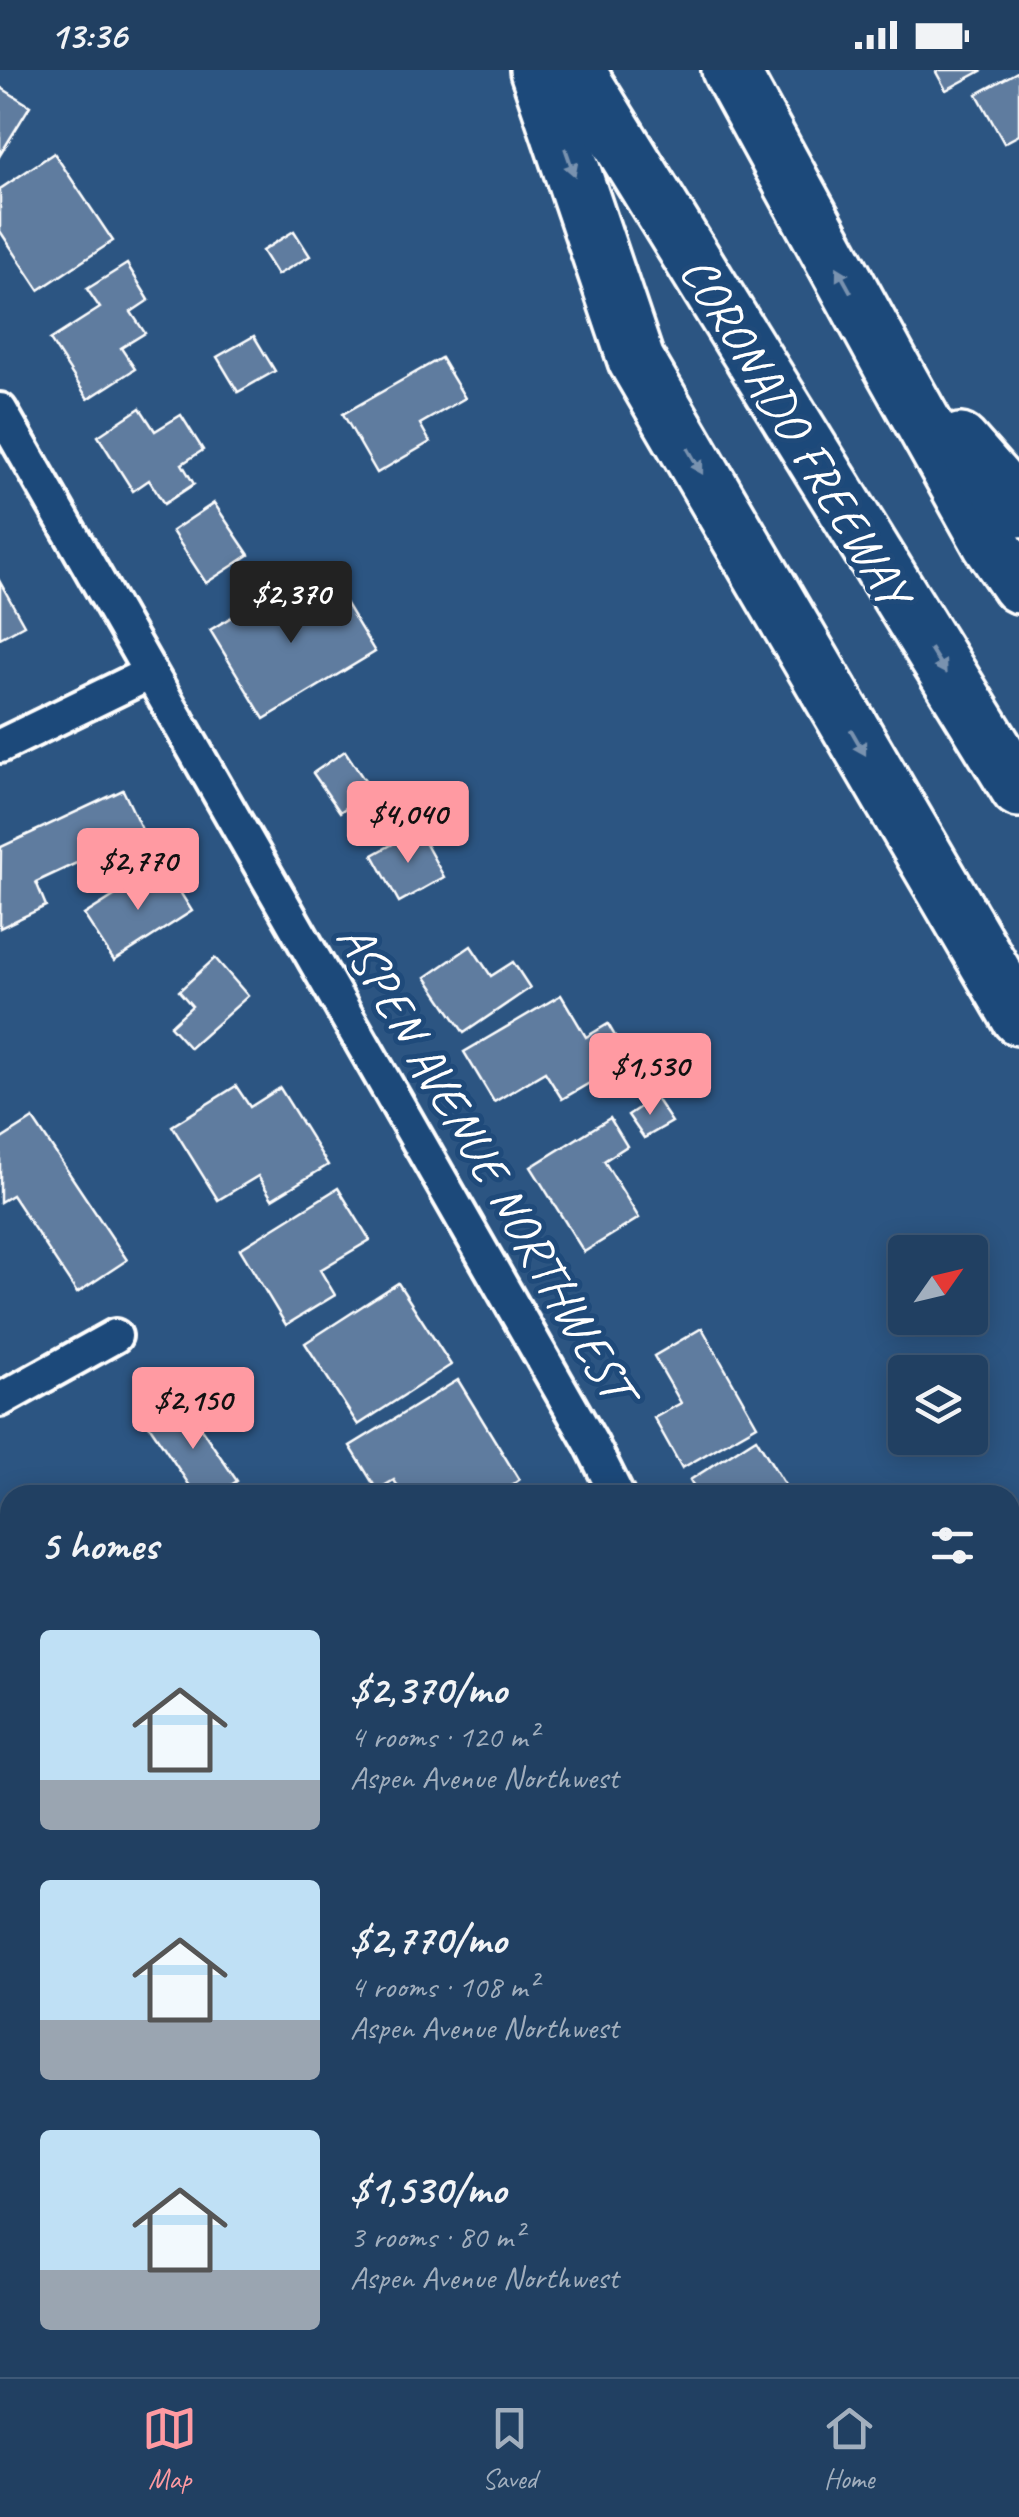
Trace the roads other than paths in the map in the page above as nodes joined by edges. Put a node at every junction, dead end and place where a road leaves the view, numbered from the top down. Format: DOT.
graph roads {
  1 [pos="538,70"];
  2 [pos="576,70"];
  3 [pos="730,70"];
  4 [pos="891,366"];
  5 [pos="0,410"];
  6 [pos="1019,508"];
  7 [pos="1019,585"];
  8 [pos="150,672"];
  9 [pos="0,746"];
  10 [pos="1019,789"];
  11 [pos="1019,1017"];
  12 [pos="115,1336"];
  13 [pos="0,1400"];
  14 [pos="612,1485"];
  1 -- 11 [label="highway, one-way"];
  2 -- 10 [label="highway, CORONADO FREEWAY, one-way"];
  4 -- 3 [label="highway, one-way"];
  4 -- 6 [label="highway"];
  4 -- 7 [label="highway"];
  5 -- 8 [label="street, ASPEN AVENUE NORTHWEST"];
  8 -- 9 [label="street"];
  8 -- 14 [label="street, ASPEN AVENUE NORTHWEST"];
  12 -- 13 [label="street"];
}
